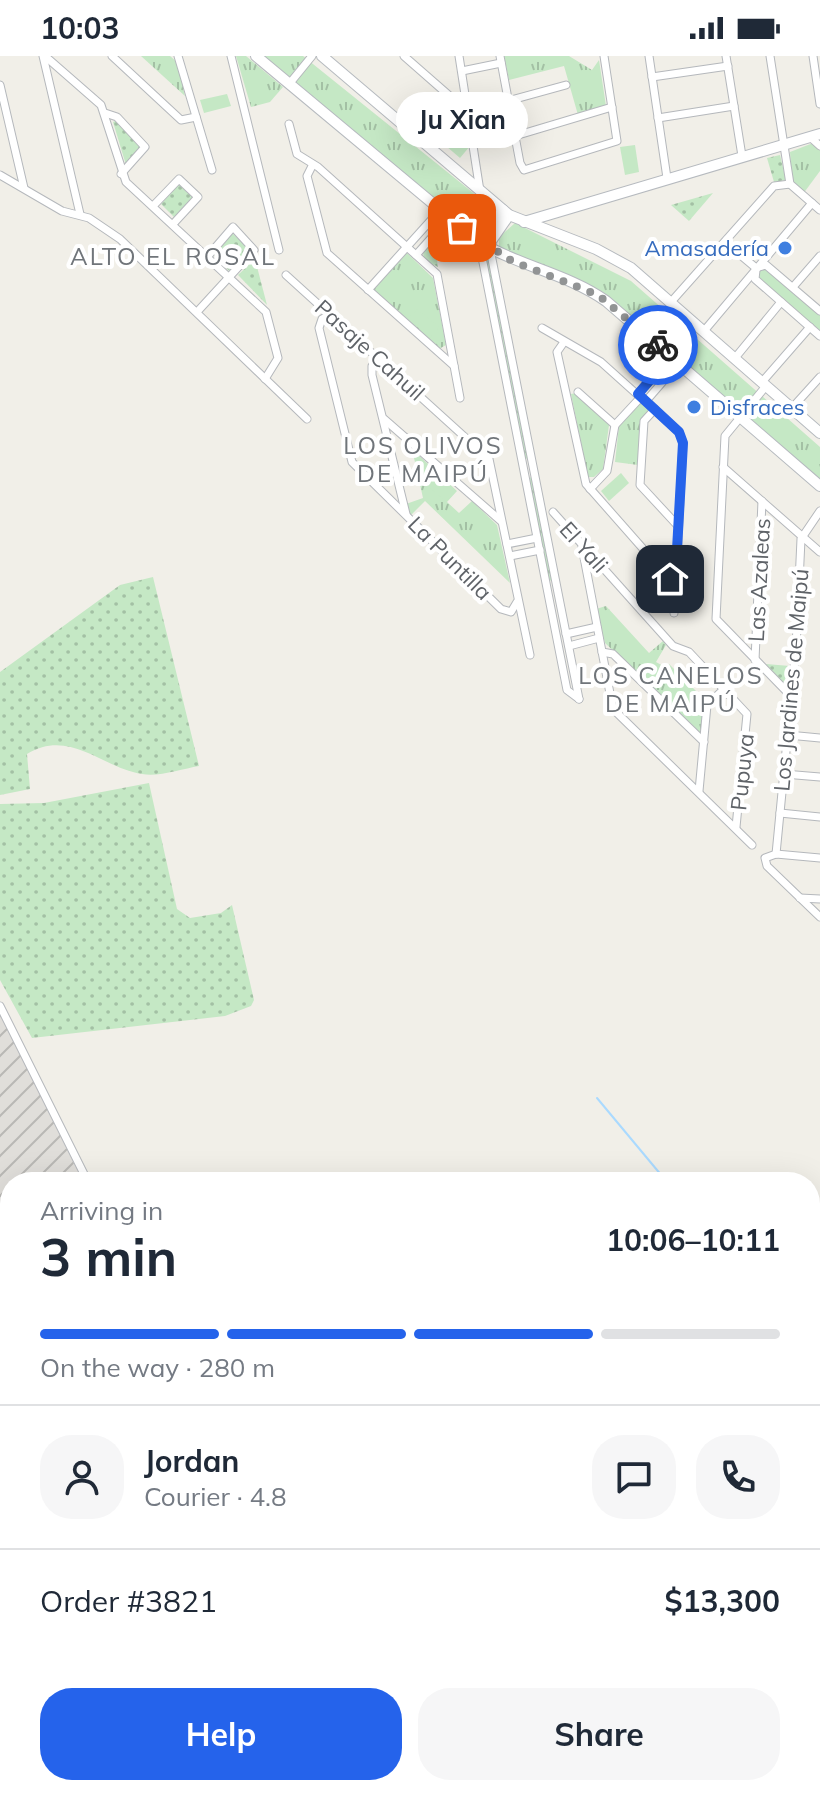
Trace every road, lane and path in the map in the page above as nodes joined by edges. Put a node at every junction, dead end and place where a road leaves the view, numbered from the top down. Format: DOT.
graph roads {
  1 [pos="44,56"];
  2 [pos="112,56"];
  3 [pos="231,56"];
  4 [pos="256,56"];
  5 [pos="312,56"];
  6 [pos="322,56"];
  7 [pos="404,56"];
  8 [pos="472,56"];
  9 [pos="604,56"];
  10 [pos="649,56"];
  11 [pos="726,56"];
  12 [pos="770,56"];
  13 [pos="813,56"];
  14 [pos="460,57"];
  15 [pos="180,58"];
  16 [pos="500,60"];
  17 [pos="728,66"];
  18 [pos="462,71"];
  19 [pos="818,76"];
  20 [pos="652,77"];
  21 [pos="290,83"];
  22 [pos="0,85"];
  23 [pos="566,85"];
  24 [pos="508,101"];
  25 [pos="820,104"];
  26 [pos="734,106"];
  27 [pos="612,107"];
  28 [pos="105,113"];
  29 [pos="469,113"];
  30 [pos="196,117"];
  31 [pos="658,118"];
  32 [pos="0,124"];
  33 [pos="289,124"];
  34 [pos="10,130"];
  35 [pos="515,136"];
  36 [pos="815,136"];
  37 [pos="784,145"];
  38 [pos="820,146"];
  39 [pos="742,156"];
  40 [pos="312,166"];
  41 [pos="212,170"];
  42 [pos="121,174"];
  43 [pos="0,175"];
  44 [pos="667,178"];
  45 [pos="790,184"];
  46 [pos="24,188"];
  47 [pos="480,191"];
  48 [pos="812,203"];
  49 [pos="154,205"];
  50 [pos="441,209"];
  51 [pos="820,210"];
  52 [pos="506,213"];
  53 [pos="80,214"];
  54 [pos="450,217"];
  55 [pos="524,222"];
  56 [pos="174,223"];
  57 [pos="479,242"];
  58 [pos="725,242"];
  59 [pos="407,246"];
  60 [pos="490,249"];
  61 [pos="279,250"];
  62 [pos="416,255"];
  63 [pos="208,256"];
  64 [pos="820,256"];
  65 [pos="756,268"];
  66 [pos="286,275"];
  67 [pos="230,277"];
  68 [pos="793,287"];
  69 [pos="368,290"];
  70 [pos="671,302"];
  71 [pos="781,302"];
  72 [pos="820,311"];
  73 [pos="197,312"];
  74 [pos="329,315"];
  75 [pos="810,327"];
  76 [pos="542,328"];
  77 [pos="704,331"];
  78 [pos="820,336"];
  79 [pos="564,342"];
  80 [pos="378,358"];
  81 [pos="735,358"];
  82 [pos="675,360"];
  83 [pos="454,366"];
  84 [pos="820,377"];
  85 [pos="265,379"];
  86 [pos="764,384"];
  87 [pos="578,392"];
  88 [pos="642,397"];
  89 [pos="460,398"];
  90 [pos="792,408"];
  91 [pos="655,409"];
  92 [pos="739,416"];
  93 [pos="383,418"];
  94 [pos="307,419"];
  95 [pos="615,425"];
  96 [pos="820,433"];
  97 [pos="534,467"];
  98 [pos="723,467"];
  99 [pos="524,468"];
  100 [pos="820,486"];
  101 [pos="590,489"];
  102 [pos="762,501"];
  103 [pos="820,511"];
  104 [pos="553,512"];
  105 [pos="406,515"];
  106 [pos="503,523"];
  107 [pos="678,526"];
  108 [pos="802,536"];
  109 [pos="537,538"];
  110 [pos="507,544"];
  111 [pos="581,545"];
  112 [pos="540,550"];
  113 [pos="820,552"];
  114 [pos="510,556"];
  115 [pos="675,585"];
  116 [pos="557,587"];
  117 [pos="547,588"];
  118 [pos="517,602"];
  119 [pos="674,613"];
  120 [pos="597,627"];
  121 [pos="566,634"];
  122 [pos="599,638"];
  123 [pos="569,646"];
  124 [pos="602,652"];
  125 [pos="530,655"];
  126 [pos="755,660"];
  127 [pos="724,689"];
  128 [pos="792,697"];
  129 [pos="747,717"];
  130 [pos="788,735"];
  131 [pos="820,738"];
  132 [pos="704,742"];
  133 [pos="784,774"];
  134 [pos="820,777"];
  135 [pos="699,791"];
  136 [pos="780,813"];
  137 [pos="820,817"];
  138 [pos="736,827"];
  139 [pos="752,845"];
  140 [pos="776,854"];
  141 [pos="820,858"];
  142 [pos="800,898"];
  143 [pos="820,899"];
  144 [pos="820,917"];
  145 [pos="0,1006"];
  146 [pos="83,1172"];
  1 -- 28 [label="street"];
  1 -- 53 [label="street"];
  2 -- 30 [label="street"];
  3 -- 61 [label="street"];
  4 -- 21 [label="street"];
  5 -- 21 [label="street"];
  6 -- 47 [label="street"];
  7 -- 29 [label="street"];
  8 -- 14 [label="street"];
  9 -- 27 [label="street"];
  10 -- 20 [label="street"];
  11 -- 17 [label="street"];
  12 -- 37 [label="street"];
  13 -- 19 [label="street"];
  14 -- 18 [label="street"];
  15 -- 30 [label="street"];
  16 -- 18 [label="street"];
  16 -- 24 [label="street"];
  17 -- 20 [label="street"];
  17 -- 26 [label="street"];
  18 -- 29 [label="street"];
  19 -- 25 [label="street"];
  20 -- 31 [label="street"];
  21 -- 50 [label="street"];
  22 -- 34 [label="street"];
  23 -- 24 [label="street"];
  24 -- 35 [label="street"];
  26 -- 31 [label="street"];
  26 -- 39 [label="street"];
  27 -- 35 [label="street"];
  27 -- 35 [label="street"];
  28 -- 42 [label="street"];
  28 -- 42 [label="street"];
  29 -- 47 [label="street"];
  30 -- 41 [label="street"];
  31 -- 44 [label="street"];
  32 -- 34 [label="street"];
  33 -- 40 [label="street"];
  34 -- 46 [label="street"];
  36 -- 37 [label="street"];
  36 -- 38 [label="street"];
  37 -- 39 [label="street"];
  37 -- 45 [label="street"];
  39 -- 44 [label="street"];
  40 -- 59 [label="street"];
  40 -- 69 [label="street"];
  42 -- 49 [label="street"];
  43 -- 46 [label="street"];
  44 -- 55 [label="street"];
  45 -- 48 [label="street"];
  45 -- 58 [label="street"];
  46 -- 53 [label="street"];
  47 -- 52 [label="street"];
  48 -- 51 [label="street"];
  48 -- 65 [label="street"];
  49 -- 56 [label="street"];
  49 -- 56 [label="street"];
  50 -- 54 [label="street"];
  50 -- 59 [label="street"];
  52 -- 55 [label="street"];
  52 -- 57 [label="street"];
  52 -- 60 [label="street"];
  53 -- 73 [label="street"];
  54 -- 57 [label="street"];
  54 -- 62 [label="street"];
  55 -- 70 [label="street"];
  56 -- 63 [label="street"];
  57 -- 60 [label="street"];
  57 -- 99 [label="street"];
  58 -- 65 [label="street"];
  58 -- 70 [label="street"];
  59 -- 62 [label="street"];
  59 -- 69 [label="street"];
  60 -- 82 [label="street"];
  60 -- 97 [label="street"];
  62 -- 83 [label="street"];
  63 -- 67 [label="street"];
  63 -- 67 [label="street"];
  64 -- 68 [label="street"];
  65 -- 68 [label="street"];
  65 -- 71 [label="street"];
  65 -- 77 [label="street"];
  66 -- 74 [label="street, Pasaje Cahuil"];
  67 -- 73 [label="street"];
  67 -- 85 [label="street"];
  68 -- 72 [label="street"];
  69 -- 83 [label="street"];
  70 -- 77 [label="street"];
  71 -- 75 [label="street"];
  71 -- 81 [label="street"];
  73 -- 85 [label="street"];
  74 -- 80 [label="street, Pasaje Cahuil"];
  74 -- 105 [label="street, La Puntilla"];
  75 -- 78 [label="street"];
  75 -- 86 [label="street"];
  76 -- 79 [label="street"];
  77 -- 81 [label="street"];
  79 -- 88 [label="street"];
  79 -- 101 [label="street"];
  80 -- 93 [label="street"];
  80 -- 106 [label="street, Pasaje Cahuil"];
  81 -- 86 [label="street"];
  82 -- 88 [label="street"];
  82 -- 92 [label="street"];
  83 -- 89 [label="street"];
  84 -- 90 [label="street"];
  85 -- 94 [label="street"];
  86 -- 90 [label="street"];
  86 -- 92 [label="street"];
  87 -- 95 [label="street"];
  88 -- 91 [label="street"];
  88 -- 95 [label="street"];
  90 -- 96 [label="street"];
  91 -- 107 [label="street"];
  91 -- 107 [label="street"];
  92 -- 98 [label="street"];
  92 -- 100 [label="street"];
  93 -- 105 [label="street"];
  93 -- 106 [label="street"];
  95 -- 101 [label="street"];
  97 -- 99 [label="street"];
  97 -- 116 [label="street"];
  98 -- 102 [label="street"];
  98 -- 126 [label="street"];
  99 -- 109 [label="street"];
  101 -- 115 [label="street"];
  102 -- 108 [label="street"];
  102 -- 126 [label="street, Las Azaleas"];
  103 -- 108 [label="street, Los Jardines de Maipú"];
  104 -- 111 [label="street, El Yali"];
  105 -- 118 [label="street, La Puntilla"];
  106 -- 110 [label="street"];
  107 -- 115 [label="street"];
  108 -- 113 [label="street"];
  108 -- 128 [label="street, Los Jardines de Maipú"];
  109 -- 110 [label="street"];
  109 -- 112 [label="street"];
  110 -- 114 [label="street"];
  111 -- 120 [label="street"];
  111 -- 127 [label="street, El Yali"];
  112 -- 114 [label="street"];
  112 -- 117 [label="street"];
  114 -- 118 [label="street"];
  115 -- 119 [label="street"];
  116 -- 117 [label="street"];
  116 -- 121 [label="street"];
  117 -- 123 [label="street"];
  118 -- 125 [label="street"];
  120 -- 121 [label="street"];
  120 -- 122 [label="street"];
  121 -- 123 [label="street"];
  122 -- 123 [label="street"];
  122 -- 124 [label="street"];
  124 -- 132 [label="street"];
  124 -- 135 [label="street"];
  126 -- 128 [label="street"];
  127 -- 129 [label="street, El Yali"];
  127 -- 132 [label="street"];
  128 -- 130 [label="street, Los Jardines de Maipú"];
  129 -- 138 [label="street, Pupuya"];
  130 -- 131 [label="street"];
  130 -- 133 [label="street, Los Jardines de Maipú"];
  132 -- 135 [label="street"];
  133 -- 134 [label="street"];
  133 -- 136 [label="street, Los Jardines de Maipú"];
  135 -- 138 [label="street"];
  136 -- 137 [label="street"];
  136 -- 140 [label="street, Los Jardines de Maipú"];
  138 -- 139 [label="street"];
  140 -- 141 [label="street"];
  140 -- 142 [label="street"];
  142 -- 143 [label="street"];
  142 -- 144 [label="street"];
  145 -- 146 [label="street"];
}
